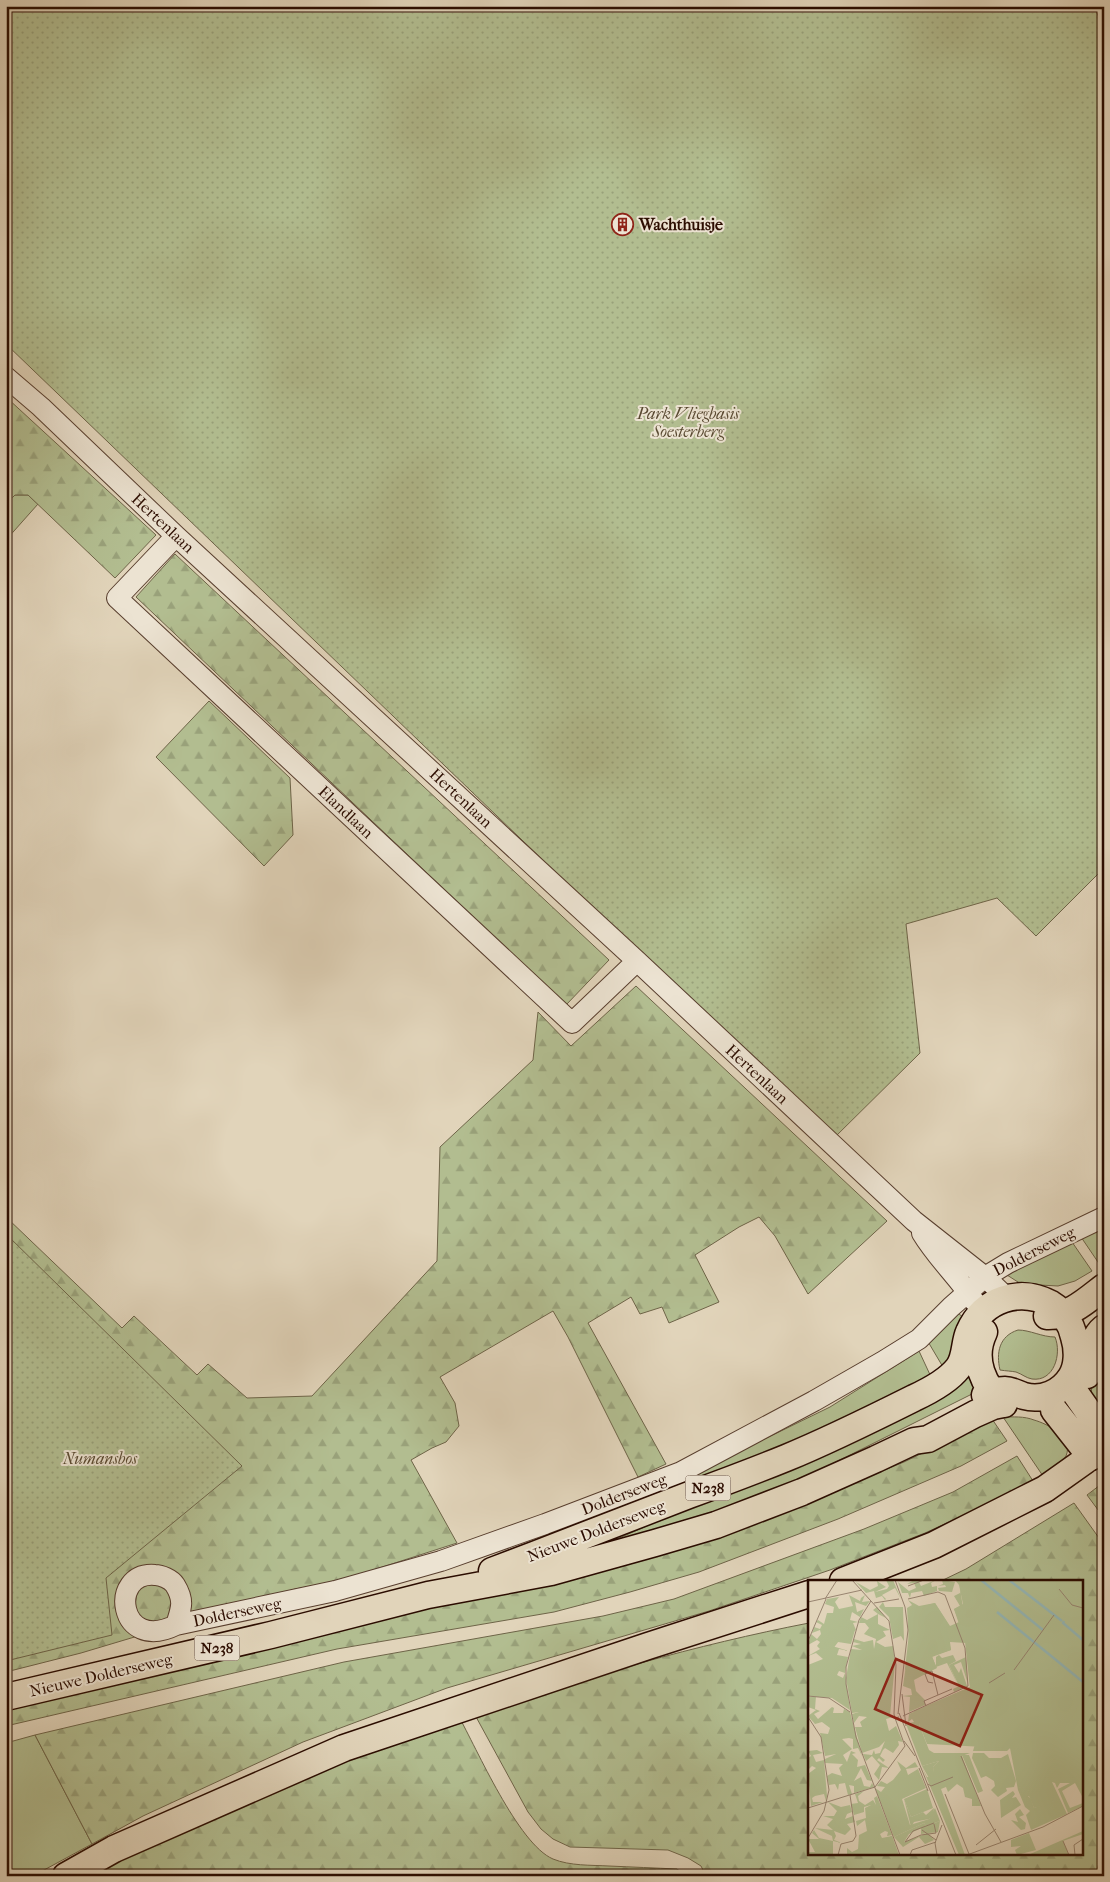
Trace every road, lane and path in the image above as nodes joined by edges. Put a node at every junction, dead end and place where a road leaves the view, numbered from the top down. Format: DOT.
graph roads {
  1 [pos="6,377"];
  2 [pos="176,536"];
  3 [pos="637,961"];
  4 [pos="1104,1216"];
  5 [pos="914,1221"];
  6 [pos="1104,1274"];
  7 [pos="985,1277"];
  8 [pos="1104,1288"];
  9 [pos="967,1291"];
  10 [pos="1006,1297"];
  11 [pos="1059,1310"];
  12 [pos="984,1320"];
  13 [pos="1104,1328"];
  14 [pos="1073,1387"];
  15 [pos="997,1398"];
  16 [pos="1054,1410"];
  17 [pos="1104,1434"];
  18 [pos="1097,1452"];
  19 [pos="846,1580"];
  20 [pos="808,1594"];
  21 [pos="428,1595"];
  22 [pos="176,1625"];
  23 [pos="6,1698"];
  24 [pos="66,1876"];
  1 -- 2 [label="street, Hertenlaan"];
  2 -- 3 [label="street, Hertenlaan"];
  2 -- 3 [label="street, Elandlaan"];
  3 -- 5 [label="street, Hertenlaan"];
  4 -- 7 [label="street, Dolderseweg"];
  5 -- 7 [label="street, Hertenlaan"];
  5 -- 9 [label="street, Hertenlaan"];
  6 -- 11 [label="main road, N238"];
  7 -- 9 [label="street, Dolderseweg"];
  7 -- 10 [label="street, Hertenlaan"];
  8 -- 11 [label="main road"];
  9 -- 12 [label="street, Hertenlaan"];
  9 -- 22 [label="street, Dolderseweg"];
  10 -- 11 [label="main road, N238"];
  10 -- 12 [label="main road, N238"];
  11 -- 12 [label="main road, N238"];
  11 -- 14 [label="main road"];
  12 -- 15 [label="main road"];
  12 -- 21 [label="main road, Nieuwe Dolderseweg / N238"];
  13 -- 14 [label="main road, N238"];
  14 -- 15 [label="main road, N238"];
  14 -- 16 [label="main road, N238"];
  14 -- 17 [label="main road"];
  15 -- 16 [label="main road"];
  15 -- 21 [label="main road, Nieuwe Dolderseweg / N238"];
  16 -- 18 [label="main road"];
  18 -- 19 [label="main road"];
  20 -- 24 [label="main road"];
  21 -- 23 [label="main road, Nieuwe Dolderseweg / N238"];
}
